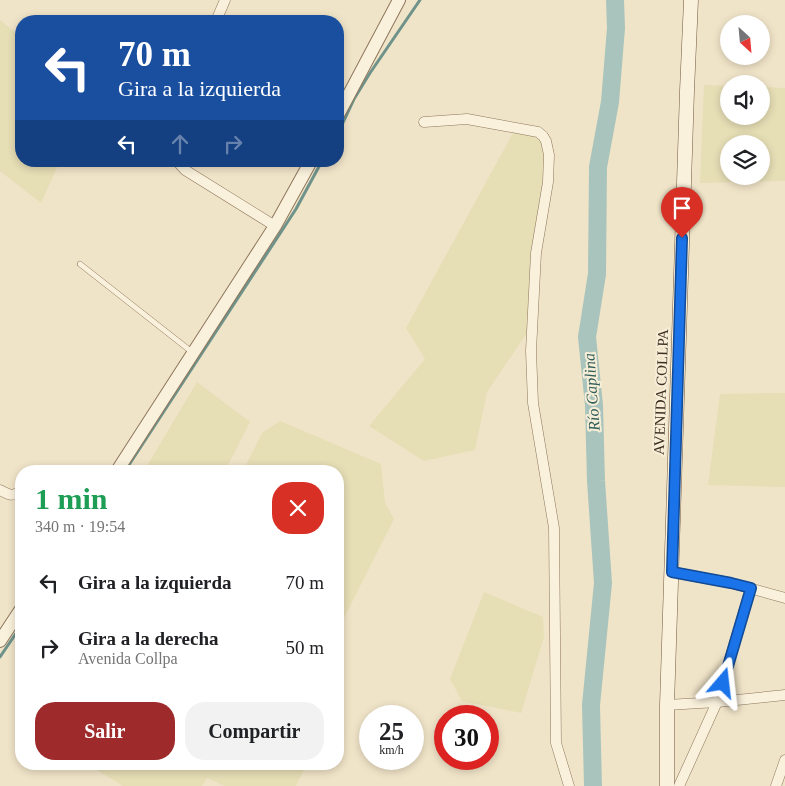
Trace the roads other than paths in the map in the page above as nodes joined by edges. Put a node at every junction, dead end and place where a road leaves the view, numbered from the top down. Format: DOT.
graph roads {
  1 [pos="225,0"];
  2 [pos="399,0"];
  3 [pos="691,0"];
  4 [pos="219,15"];
  5 [pos="344,104"];
  6 [pos="424,122"];
  7 [pos="182,167"];
  8 [pos="308,167"];
  9 [pos="275,226"];
  10 [pos="80,264"];
  11 [pos="192,353"];
  12 [pos="121,465"];
  13 [pos="0,490"];
  14 [pos="15,495"];
  15 [pos="672,572"];
  16 [pos="751,588"];
  17 [pos="785,598"];
  18 [pos="15,619"];
  19 [pos="0,641"];
  20 [pos="785,695"];
  21 [pos="717,702"];
  22 [pos="667,705"];
  23 [pos="785,760"];
  24 [pos="570,786"];
  25 [pos="667,786"];
  26 [pos="679,786"];
  27 [pos="776,786"];
  1 -- 4 [label="street"];
  2 -- 5 [label="street"];
  3 -- 15 [label="main road, AVENIDA COLLPA"];
  6 -- 24 [label="street"];
  7 -- 9 [label="street"];
  8 -- 9 [label="street"];
  9 -- 11 [label="street"];
  10 -- 11 [label="lane"];
  11 -- 12 [label="street"];
  13 -- 14 [label="street"];
  15 -- 16 [label="street"];
  15 -- 22 [label="main road, AVENIDA COLLPA"];
  16 -- 17 [label="street"];
  16 -- 21 [label="street"];
  18 -- 19 [label="street"];
  20 -- 21 [label="street"];
  21 -- 22 [label="street"];
  21 -- 26 [label="street"];
  22 -- 25 [label="main road, AVENIDA COLLPA"];
  23 -- 27 [label="street"];
}
